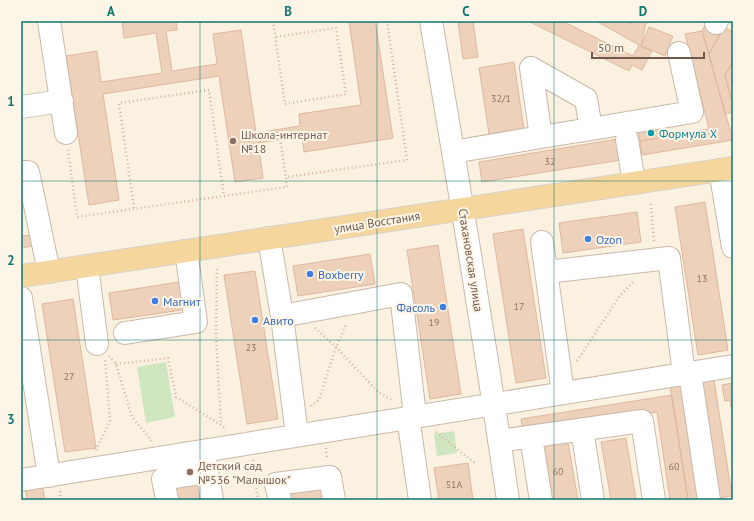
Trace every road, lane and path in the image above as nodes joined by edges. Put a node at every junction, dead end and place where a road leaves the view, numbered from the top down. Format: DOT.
graph roads {
  1 [pos="49,21"];
  2 [pos="273,21"];
  3 [pos="387,21"];
  4 [pos="431,21"];
  5 [pos="275,37"];
  6 [pos="678,53"];
  7 [pos="62,101"];
  8 [pos="21,107"];
  9 [pos="591,129"];
  10 [pos="66,133"];
  11 [pos="541,137"];
  12 [pos="280,139"];
  13 [pos="627,140"];
  14 [pos="453,152"];
  15 [pos="726,169"];
  16 [pos="21,172"];
  17 [pos="286,177"];
  18 [pos="634,183"];
  19 [pos="224,196"];
  20 [pos="651,204"];
  21 [pos="134,208"];
  22 [pos="463,209"];
  23 [pos="268,238"];
  24 [pos="542,242"];
  25 [pos="733,247"];
  26 [pos="186,251"];
  27 [pos="655,260"];
  28 [pos="87,266"];
  29 [pos="217,269"];
  30 [pos="49,272"];
  31 [pos="546,272"];
  32 [pos="21,276"];
  33 [pos="21,298"];
  34 [pos="290,314"];
  35 [pos="125,333"];
  36 [pos="97,344"];
  37 [pos="25,352"];
  38 [pos="116,364"];
  39 [pos="733,366"];
  40 [pos="687,373"];
  41 [pos="562,388"];
  42 [pos="494,403"];
  43 [pos="411,417"];
  44 [pos="582,429"];
  45 [pos="323,431"];
  46 [pos="297,435"];
  47 [pos="531,437"];
  48 [pos="499,441"];
  49 [pos="154,443"];
  50 [pos="206,461"];
  51 [pos="476,464"];
  52 [pos="84,470"];
  53 [pos="49,476"];
  54 [pos="330,477"];
  55 [pos="21,480"];
  56 [pos="167,500"];
  57 [pos="212,500"];
  58 [pos="280,500"];
  59 [pos="334,500"];
  60 [pos="420,500"];
  61 [pos="508,500"];
  62 [pos="541,500"];
  63 [pos="593,500"];
  64 [pos="654,500"];
  65 [pos="709,500"];
  1 -- 7 [label="street"];
  2 -- 5 [label="path"];
  3 -- 17 [label="path"];
  4 -- 14 [label="street, Стахановская улица"];
  5 -- 5 [label="path"];
  6 -- 9 [label="street"];
  7 -- 8 [label="street"];
  7 -- 10 [label="street"];
  9 -- 11 [label="street"];
  9 -- 11 [label="street"];
  10 -- 21 [label="path"];
  11 -- 14 [label="street"];
  12 -- 17 [label="path"];
  13 -- 18 [label="street"];
  14 -- 22 [label="street, Стахановская улица"];
  15 -- 18 [label="main road, улица Восстания"];
  15 -- 25 [label="street"];
  16 -- 30 [label="street"];
  17 -- 19 [label="path"];
  18 -- 22 [label="main road, улица Восстания"];
  19 -- 21 [label="path"];
  19 -- 21 [label="path"];
  20 -- 27 [label="path"];
  22 -- 23 [label="main road, улица Восстания"];
  22 -- 42 [label="street, Стахановская улица"];
  23 -- 26 [label="main road, улица Восстания"];
  23 -- 34 [label="street"];
  24 -- 31 [label="street"];
  26 -- 28 [label="main road, улица Восстания"];
  26 -- 35 [label="street"];
  27 -- 31 [label="street"];
  27 -- 40 [label="street"];
  27 -- 41 [label="path"];
  28 -- 30 [label="main road, улица Восстания"];
  28 -- 36 [label="street"];
  29 -- 38 [label="path"];
  30 -- 32 [label="main road, улица Восстания"];
  31 -- 41 [label="street"];
  33 -- 37 [label="street"];
  34 -- 43 [label="path"];
  34 -- 43 [label="street"];
  34 -- 46 [label="street"];
  37 -- 53 [label="street"];
  38 -- 49 [label="path"];
  38 -- 52 [label="path"];
  39 -- 40 [label="street"];
  40 -- 41 [label="street"];
  40 -- 65 [label="street"];
  41 -- 42 [label="street"];
  42 -- 43 [label="street"];
  42 -- 48 [label="street, Стахановская улица"];
  43 -- 45 [label="street"];
  43 -- 51 [label="path"];
  43 -- 60 [label="street"];
  44 -- 47 [label="street"];
  44 -- 63 [label="street"];
  44 -- 64 [label="street"];
  45 -- 46 [label="street"];
  45 -- 54 [label="path"];
  46 -- 50 [label="street"];
  47 -- 48 [label="street"];
  47 -- 62 [label="street"];
  48 -- 61 [label="street, Стахановская улица"];
  50 -- 52 [label="street"];
  50 -- 56 [label="street"];
  50 -- 57 [label="street"];
  52 -- 53 [label="street"];
  53 -- 55 [label="street"];
  54 -- 58 [label="street"];
  54 -- 59 [label="street"];
}
